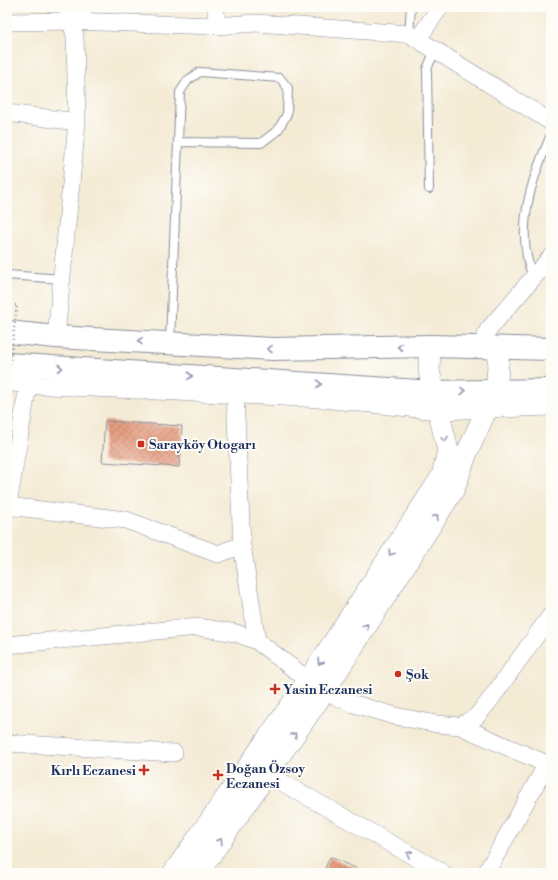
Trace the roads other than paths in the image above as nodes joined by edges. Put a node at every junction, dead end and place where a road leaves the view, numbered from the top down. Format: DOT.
graph roads {
  1 [pos="216,7"];
  2 [pos="411,7"];
  3 [pos="440,7"];
  4 [pos="76,14"];
  5 [pos="7,22"];
  6 [pos="216,26"];
  7 [pos="413,36"];
  8 [pos="436,50"];
  9 [pos="7,113"];
  10 [pos="77,122"];
  11 [pos="551,122"];
  12 [pos="551,136"];
  13 [pos="178,142"];
  14 [pos="429,189"];
  15 [pos="551,256"];
  16 [pos="7,275"];
  17 [pos="533,277"];
  18 [pos="62,279"];
  19 [pos="7,332"];
  20 [pos="56,337"];
  21 [pos="170,343"];
  22 [pos="430,346"];
  23 [pos="490,348"];
  24 [pos="551,349"];
  25 [pos="7,364"];
  26 [pos="29,375"];
  27 [pos="7,382"];
  28 [pos="551,390"];
  29 [pos="235,395"];
  30 [pos="490,400"];
  31 [pos="436,401"];
  32 [pos="551,407"];
  33 [pos="7,506"];
  34 [pos="7,510"];
  35 [pos="242,545"];
  36 [pos="551,615"];
  37 [pos="257,641"];
  38 [pos="7,646"];
  39 [pos="316,687"];
  40 [pos="460,726"];
  41 [pos="7,743"];
  42 [pos="174,753"];
  43 [pos="549,765"];
  44 [pos="267,774"];
  45 [pos="174,873"];
  46 [pos="198,873"];
  47 [pos="443,873"];
  48 [pos="486,873"];
  1 -- 6 [label="street"];
  2 -- 7 [label="lane"];
  3 -- 7 [label="street"];
  4 -- 5 [label="street"];
  4 -- 6 [label="street"];
  4 -- 10 [label="street"];
  6 -- 7 [label="street"];
  7 -- 8 [label="street"];
  8 -- 11 [label="street"];
  8 -- 14 [label="lane"];
  9 -- 10 [label="street"];
  10 -- 18 [label="street"];
  12 -- 17 [label="lane"];
  13 -- 13 [label="lane"];
  13 -- 21 [label="lane"];
  15 -- 17 [label="street"];
  16 -- 18 [label="lane"];
  17 -- 23 [label="street"];
  18 -- 20 [label="street"];
  19 -- 20 [label="highway"];
  21 -- 20 [label="highway, one-way"];
  22 -- 21 [label="highway, one-way"];
  22 -- 23 [label="highway"];
  22 -- 31 [label="street"];
  23 -- 24 [label="highway"];
  23 -- 30 [label="street"];
  25 -- 26 [label="highway"];
  26 -- 27 [label="street"];
  26 -- 29 [label="street"];
  26 -- 31 [label="highway, one-way"];
  26 -- 33 [label="street"];
  28 -- 30 [label="highway"];
  29 -- 31 [label="street"];
  29 -- 35 [label="street"];
  30 -- 31 [label="highway"];
  30 -- 32 [label="street"];
  39 -- 30 [label="street, one-way"];
  31 -- 39 [label="street, one-way"];
  33 -- 34 [label="street"];
  33 -- 35 [label="street"];
  35 -- 37 [label="street"];
  36 -- 40 [label="street"];
  37 -- 38 [label="street"];
  37 -- 39 [label="street"];
  39 -- 40 [label="street"];
  44 -- 39 [label="street, one-way"];
  39 -- 45 [label="street"];
  40 -- 43 [label="street"];
  41 -- 42 [label="street"];
  43 -- 48 [label="street"];
  46 -- 44 [label="street, one-way"];
  47 -- 44 [label="street, one-way"];
}
